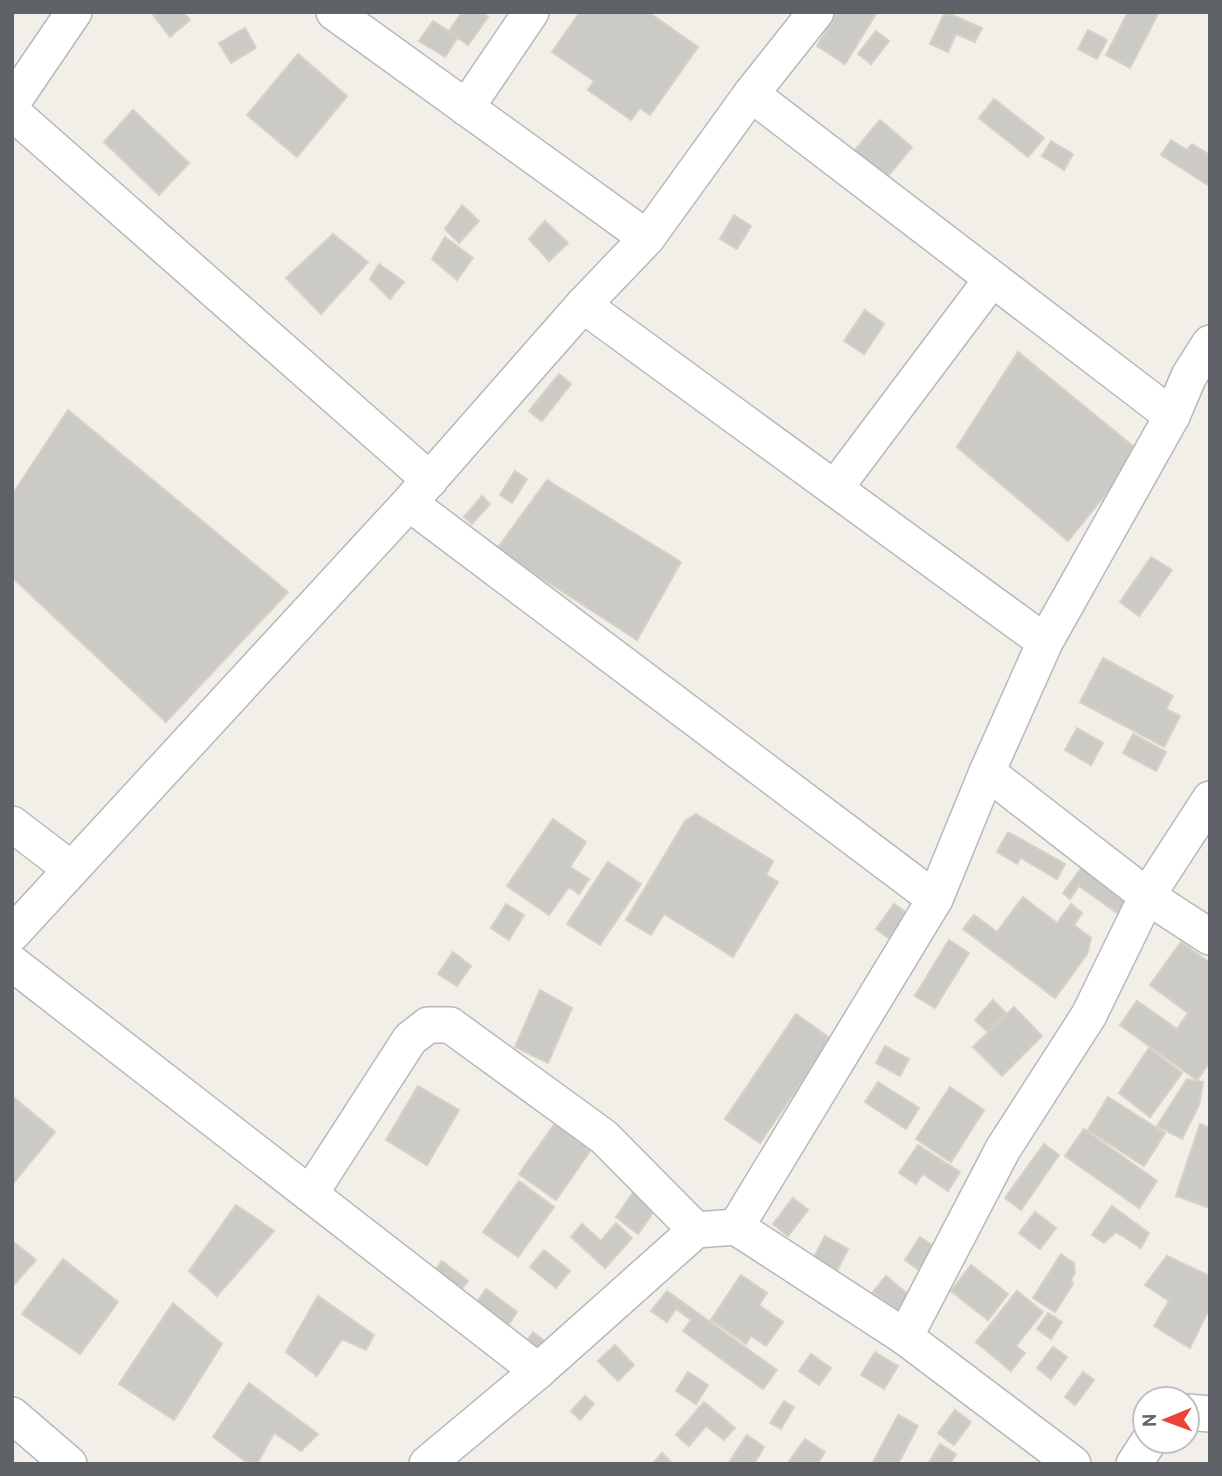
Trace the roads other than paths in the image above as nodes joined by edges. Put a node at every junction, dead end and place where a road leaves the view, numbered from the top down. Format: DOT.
graph roads {
  1 [pos="74,12"];
  2 [pos="334,12"];
  3 [pos="531,12"];
  4 [pos="816,12"];
  5 [pos="751,94"];
  6 [pos="12,103"];
  7 [pos="466,108"];
  8 [pos="12,112"];
  9 [pos="647,238"];
  10 [pos="992,279"];
  11 [pos="583,305"];
  12 [pos="1210,343"];
  13 [pos="1199,382"];
  14 [pos="1172,416"];
  15 [pos="835,488"];
  16 [pos="419,492"];
  17 [pos="1045,642"];
  18 [pos="987,772"];
  19 [pos="1210,799"];
  20 [pos="12,824"];
  21 [pos="71,869"];
  22 [pos="1147,896"];
  23 [pos="935,899"];
  24 [pos="12,934"];
  25 [pos="1210,937"];
  26 [pos="12,963"];
  27 [pos="310,1194"];
  28 [pos="736,1227"];
  29 [pos="696,1230"];
  30 [pos="905,1337"];
  31 [pos="538,1371"];
  32 [pos="12,1415"];
  33 [pos="69,1464"];
  34 [pos="427,1464"];
  35 [pos="1073,1464"];
  1 -- 6 [label="street"];
  2 -- 7 [label="street"];
  3 -- 7 [label="street"];
  4 -- 5 [label="street"];
  5 -- 9 [label="street"];
  5 -- 10 [label="street"];
  7 -- 9 [label="street"];
  8 -- 16 [label="street"];
  9 -- 11 [label="street"];
  10 -- 14 [label="street"];
  10 -- 15 [label="street"];
  11 -- 15 [label="street"];
  11 -- 16 [label="street"];
  12 -- 13 [label="street"];
  13 -- 14 [label="street"];
  14 -- 17 [label="street"];
  15 -- 17 [label="street"];
  16 -- 21 [label="street"];
  16 -- 23 [label="street"];
  17 -- 18 [label="street"];
  18 -- 22 [label="street"];
  18 -- 23 [label="street"];
  19 -- 22 [label="street"];
  20 -- 21 [label="street"];
  21 -- 24 [label="street"];
  22 -- 25 [label="street"];
  22 -- 30 [label="street"];
  23 -- 28 [label="street"];
  26 -- 27 [label="street"];
  27 -- 29 [label="street"];
  27 -- 31 [label="street"];
  28 -- 29 [label="street"];
  28 -- 30 [label="street"];
  29 -- 31 [label="street"];
  30 -- 35 [label="street"];
  31 -- 34 [label="street"];
  32 -- 33 [label="street"];
}
